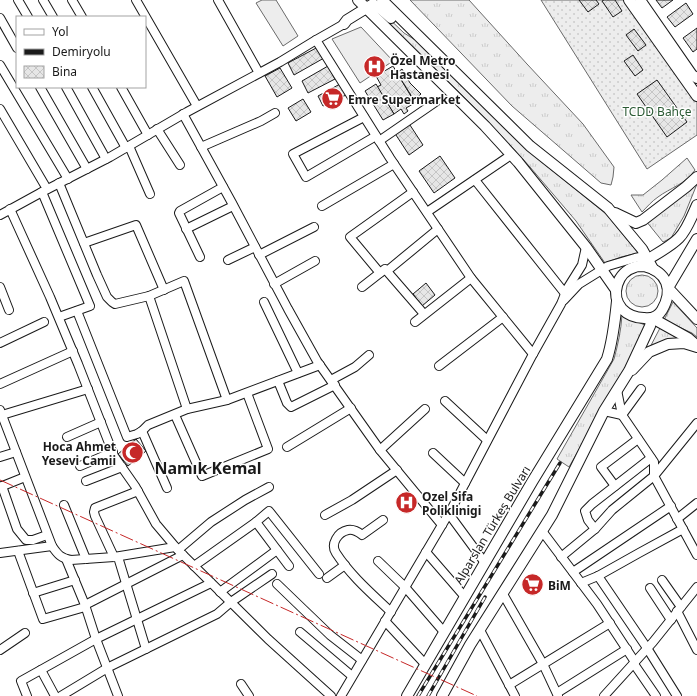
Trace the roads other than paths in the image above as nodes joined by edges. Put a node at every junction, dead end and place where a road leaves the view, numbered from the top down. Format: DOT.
graph roads {
  1 [pos="18,0"];
  2 [pos="43,0"];
  3 [pos="72,0"];
  4 [pos="136,0"];
  5 [pos="218,0"];
  6 [pos="357,0"];
  7 [pos="629,0"];
  8 [pos="640,0"];
  9 [pos="374,5"];
  10 [pos="27,16"];
  11 [pos="52,16"];
  12 [pos="81,16"];
  13 [pos="145,16"];
  14 [pos="146,17"];
  15 [pos="356,17"];
  16 [pos="0,18"];
  17 [pos="378,20"];
  18 [pos="344,24"];
  19 [pos="316,40"];
  20 [pos="16,46"];
  21 [pos="0,65"];
  22 [pos="259,73"];
  23 [pos="697,78"];
  24 [pos="41,88"];
  25 [pos="67,88"];
  26 [pos="93,88"];
  27 [pos="122,88"];
  28 [pos="697,96"];
  29 [pos="437,102"];
  30 [pos="197,106"];
  31 [pos="0,109"];
  32 [pos="274,113"];
  33 [pos="183,114"];
  34 [pos="364,117"];
  35 [pos="3,122"];
  36 [pos="157,129"];
  37 [pos="148,135"];
  38 [pos="378,138"];
  39 [pos="128,147"];
  40 [pos="201,147"];
  41 [pos="513,157"];
  42 [pos="106,159"];
  43 [pos="394,164"];
  44 [pos="180,165"];
  45 [pos="87,169"];
  46 [pos="697,177"];
  47 [pos="68,178"];
  48 [pos="475,180"];
  49 [pos="59,183"];
  50 [pos="223,187"];
  51 [pos="44,191"];
  52 [pos="413,192"];
  53 [pos="150,194"];
  54 [pos="697,205"];
  55 [pos="233,206"];
  56 [pos="322,206"];
  57 [pos="10,209"];
  58 [pos="611,211"];
  59 [pos="427,212"];
  60 [pos="0,215"];
  61 [pos="314,227"];
  62 [pos="186,229"];
  63 [pos="438,230"];
  64 [pos="697,239"];
  65 [pos="84,243"];
  66 [pos="255,247"];
  67 [pos="586,247"];
  68 [pos="259,255"];
  69 [pos="200,257"];
  70 [pos="647,259"];
  71 [pos="228,260"];
  72 [pos="315,261"];
  73 [pos="635,267"];
  74 [pos="653,269"];
  75 [pos="602,270"];
  76 [pos="383,272"];
  77 [pos="471,278"];
  78 [pos="274,284"];
  79 [pos="0,287"];
  80 [pos="362,287"];
  81 [pos="668,288"];
  82 [pos="164,290"];
  83 [pos="616,290"];
  84 [pos="567,295"];
  85 [pos="149,296"];
  86 [pos="617,301"];
  87 [pos="264,302"];
  88 [pos="9,310"];
  89 [pos="77,311"];
  90 [pos="424,314"];
  91 [pos="58,318"];
  92 [pos="503,318"];
  93 [pos="652,318"];
  94 [pos="697,319"];
  95 [pos="44,322"];
  96 [pos="414,322"];
  97 [pos="0,343"];
  98 [pos="697,346"];
  99 [pos="73,351"];
  100 [pos="533,354"];
  101 [pos="369,355"];
  102 [pos="320,364"];
  103 [pos="439,366"];
  104 [pos="298,373"];
  105 [pos="625,378"];
  106 [pos="278,381"];
  107 [pos="333,383"];
  108 [pos="0,384"];
  109 [pos="88,389"];
  110 [pos="641,389"];
  111 [pos="617,390"];
  112 [pos="247,392"];
  113 [pos="227,400"];
  114 [pos="445,401"];
  115 [pos="351,408"];
  116 [pos="187,409"];
  117 [pos="425,409"];
  118 [pos="604,411"];
  119 [pos="1,412"];
  120 [pos="175,414"];
  121 [pos="622,415"];
  122 [pos="101,422"];
  123 [pos="697,423"];
  124 [pos="142,431"];
  125 [pos="67,437"];
  126 [pos="638,439"];
  127 [pos="487,440"];
  128 [pos="287,447"];
  129 [pos="380,450"];
  130 [pos="16,452"];
  131 [pos="113,452"];
  132 [pos="434,453"];
  133 [pos="0,457"];
  134 [pos="651,458"];
  135 [pos="80,466"];
  136 [pos="122,467"];
  137 [pos="397,470"];
  138 [pos="654,476"];
  139 [pos="25,477"];
  140 [pos="86,481"];
  141 [pos="465,484"];
  142 [pos="1,486"];
  143 [pos="615,486"];
  144 [pos="269,487"];
  145 [pos="167,488"];
  146 [pos="138,491"];
  147 [pos="697,503"];
  148 [pos="64,505"];
  149 [pos="671,506"];
  150 [pos="449,514"];
  151 [pos="326,515"];
  152 [pos="677,519"];
  153 [pos="383,520"];
  154 [pos="256,522"];
  155 [pos="442,525"];
  156 [pos="595,529"];
  157 [pos="683,529"];
  158 [pos="542,531"];
  159 [pos="47,535"];
  160 [pos="52,546"];
  161 [pos="277,550"];
  162 [pos="18,551"];
  163 [pos="179,551"];
  164 [pos="426,552"];
  165 [pos="0,553"];
  166 [pos="697,555"];
  167 [pos="561,556"];
  168 [pos="116,557"];
  169 [pos="66,559"];
  170 [pos="86,559"];
  171 [pos="378,561"];
  172 [pos="485,563"];
  173 [pos="345,565"];
  174 [pos="194,566"];
  175 [pos="289,566"];
  176 [pos="573,572"];
  177 [pos="272,574"];
  178 [pos="319,574"];
  179 [pos="598,576"];
  180 [pos="326,578"];
  181 [pos="75,580"];
  182 [pos="662,580"];
  183 [pos="211,583"];
  184 [pos="581,583"];
  185 [pos="277,584"];
  186 [pos="126,585"];
  187 [pos="405,587"];
  188 [pos="697,587"];
  189 [pos="650,588"];
  190 [pos="220,592"];
  191 [pos="33,593"];
  192 [pos="503,594"];
  193 [pos="465,597"];
  194 [pos="231,602"];
  195 [pos="85,606"];
  196 [pos="679,609"];
  197 [pos="390,612"];
  198 [pos="137,619"];
  199 [pos="670,620"];
  200 [pos="385,621"];
  201 [pos="610,623"];
  202 [pos="480,630"];
  203 [pos="300,632"];
  204 [pos="444,632"];
  205 [pos="25,634"];
  206 [pos="96,640"];
  207 [pos="647,648"];
  208 [pos="146,649"];
  209 [pos="627,649"];
  210 [pos="0,650"];
  211 [pos="697,650"];
  212 [pos="362,660"];
  213 [pos="634,663"];
  214 [pos="425,664"];
  215 [pos="543,664"];
  216 [pos="107,668"];
  217 [pos="41,670"];
  218 [pos="352,676"];
  219 [pos="241,684"];
  220 [pos="509,685"];
  221 [pos="558,694"];
  222 [pos="27,696"];
  223 [pos="55,696"];
  224 [pos="61,696"];
  225 [pos="118,696"];
  226 [pos="249,696"];
  227 [pos="331,696"];
  228 [pos="341,696"];
  229 [pos="407,696"];
  230 [pos="442,696"];
  231 [pos="515,696"];
  232 [pos="604,696"];
  233 [pos="656,696"];
  234 [pos="677,696"];
  1 -- 10 [label="street"];
  2 -- 11 [label="street"];
  3 -- 12 [label="street"];
  4 -- 13 [label="street"];
  5 -- 22 [label="street"];
  6 -- 9 [label="main road"];
  6 -- 15 [label="main road"];
  7 -- 28 [label="main road"];
  8 -- 23 [label="main road"];
  9 -- 15 [label="main road"];
  9 -- 17 [label="main road"];
  9 -- 58 [label="main road"];
  14 -- 30 [label="street"];
  15 -- 17 [label="main road"];
  15 -- 18 [label="main road"];
  16 -- 20 [label="street"];
  17 -- 41 [label="main road"];
  18 -- 19 [label="street"];
  19 -- 22 [label="street"];
  19 -- 34 [label="street"];
  21 -- 47 [label="street"];
  22 -- 30 [label="street"];
  24 -- 45 [label="street"];
  25 -- 42 [label="street"];
  26 -- 39 [label="street"];
  27 -- 37 [label="street"];
  29 -- 38 [label="street"];
  30 -- 33 [label="street"];
  31 -- 35 [label="street"];
  32 -- 40 [label="street"];
  33 -- 36 [label="street"];
  33 -- 40 [label="street"];
  34 -- 38 [label="street"];
  34 -- 38 [label="street"];
  35 -- 51 [label="street"];
  36 -- 37 [label="street"];
  36 -- 44 [label="street"];
  37 -- 39 [label="street"];
  38 -- 43 [label="street"];
  39 -- 42 [label="street"];
  39 -- 53 [label="street"];
  40 -- 50 [label="street"];
  41 -- 48 [label="street"];
  41 -- 67 [label="main road"];
  42 -- 45 [label="street"];
  43 -- 52 [label="street"];
  43 -- 56 [label="street"];
  45 -- 47 [label="street"];
  46 -- 58 [label="main road"];
  47 -- 49 [label="street"];
  48 -- 59 [label="street"];
  48 -- 84 [label="street"];
  49 -- 51 [label="street"];
  49 -- 65 [label="street"];
  50 -- 55 [label="street"];
  50 -- 62 [label="street"];
  51 -- 57 [label="street"];
  51 -- 89 [label="street"];
  52 -- 59 [label="street"];
  52 -- 76 [label="street"];
  54 -- 70 [label="main road"];
  55 -- 62 [label="street"];
  55 -- 66 [label="street"];
  57 -- 60 [label="street"];
  57 -- 91 [label="street"];
  58 -- 70 [label="main road"];
  59 -- 63 [label="street"];
  61 -- 68 [label="street"];
  62 -- 69 [label="street"];
  63 -- 76 [label="street"];
  63 -- 77 [label="street"];
  64 -- 81 [label="main road"];
  65 -- 82 [label="street"];
  65 -- 85 [label="street"];
  66 -- 68 [label="street"];
  66 -- 71 [label="street"];
  67 -- 75 [label="main road"];
  67 -- 84 [label="street"];
  68 -- 78 [label="street"];
  70 -- 73 [label="main road"];
  70 -- 74 [label="main road"];
  70 -- 75 [label="street"];
  72 -- 78 [label="street"];
  73 -- 74 [label="main road"];
  73 -- 83 [label="main road"];
  74 -- 81 [label="main road"];
  75 -- 83 [label="main road"];
  75 -- 84 [label="street"];
  76 -- 80 [label="street"];
  76 -- 90 [label="street"];
  77 -- 90 [label="street"];
  77 -- 92 [label="street"];
  78 -- 102 [label="street"];
  79 -- 88 [label="street"];
  81 -- 93 [label="main road"];
  81 -- 94 [label="main road"];
  82 -- 85 [label="street"];
  82 -- 113 [label="street"];
  83 -- 86 [label="main road"];
  84 -- 100 [label="street"];
  85 -- 116 [label="street"];
  86 -- 93 [label="main road"];
  86 -- 172 [label="main road, Alparslan Türkeş Bulvarı"];
  87 -- 104 [label="street"];
  89 -- 91 [label="street"];
  89 -- 124 [label="street"];
  90 -- 96 [label="street"];
  91 -- 99 [label="street"];
  92 -- 100 [label="street"];
  92 -- 103 [label="street"];
  93 -- 98 [label="main road"];
  93 -- 105 [label="main road"];
  95 -- 97 [label="street"];
  98 -- 105 [label="main road"];
  99 -- 108 [label="street"];
  99 -- 109 [label="street"];
  100 -- 127 [label="street"];
  101 -- 107 [label="street"];
  102 -- 104 [label="street"];
  102 -- 107 [label="street"];
  104 -- 106 [label="street"];
  105 -- 111 [label="main road"];
  106 -- 107 [label="street"];
  106 -- 112 [label="street"];
  107 -- 115 [label="street"];
  109 -- 119 [label="street"];
  109 -- 122 [label="street"];
  110 -- 121 [label="street"];
  111 -- 118 [label="main road"];
  111 -- 121 [label="street"];
  112 -- 113 [label="street"];
  112 -- 120 [label="street"];
  113 -- 116 [label="street"];
  114 -- 127 [label="street"];
  115 -- 128 [label="street"];
  115 -- 129 [label="street"];
  116 -- 120 [label="street"];
  117 -- 129 [label="street"];
  118 -- 121 [label="street"];
  118 -- 158 [label="main road"];
  119 -- 130 [label="street"];
  120 -- 124 [label="street"];
  121 -- 126 [label="street"];
  122 -- 125 [label="street"];
  122 -- 131 [label="street"];
  123 -- 138 [label="street"];
  124 -- 145 [label="street"];
  126 -- 134 [label="street"];
  126 -- 143 [label="street"];
  127 -- 141 [label="street"];
  129 -- 137 [label="street"];
  130 -- 133 [label="street"];
  130 -- 139 [label="street"];
  131 -- 135 [label="street"];
  131 -- 136 [label="street"];
  132 -- 141 [label="street"];
  134 -- 138 [label="street"];
  134 -- 143 [label="street"];
  136 -- 140 [label="street"];
  136 -- 146 [label="street"];
  137 -- 151 [label="street"];
  137 -- 155 [label="street"];
  138 -- 149 [label="street"];
  138 -- 156 [label="street"];
  139 -- 142 [label="street"];
  139 -- 159 [label="street"];
  141 -- 150 [label="street"];
  142 -- 159 [label="street"];
  143 -- 156 [label="street"];
  144 -- 163 [label="street"];
  146 -- 163 [label="street"];
  146 -- 168 [label="street"];
  147 -- 152 [label="street"];
  148 -- 170 [label="street"];
  149 -- 152 [label="street"];
  149 -- 176 [label="street"];
  150 -- 155 [label="street"];
  150 -- 172 [label="street"];
  152 -- 157 [label="street"];
  153 -- 173 [label="street"];
  154 -- 161 [label="street"];
  154 -- 174 [label="street"];
  154 -- 178 [label="street"];
  155 -- 164 [label="street"];
  156 -- 167 [label="street"];
  157 -- 166 [label="street"];
  157 -- 179 [label="street"];
  158 -- 167 [label="street"];
  158 -- 192 [label="main road"];
  159 -- 160 [label="street"];
  160 -- 162 [label="street"];
  160 -- 169 [label="street"];
  161 -- 175 [label="street"];
  161 -- 190 [label="street"];
  162 -- 165 [label="street"];
  162 -- 191 [label="street"];
  163 -- 168 [label="street"];
  163 -- 174 [label="street"];
  163 -- 186 [label="street"];
  164 -- 187 [label="street"];
  164 -- 193 [label="street"];
  167 -- 176 [label="street"];
  168 -- 170 [label="street"];
  168 -- 186 [label="street"];
  169 -- 170 [label="street"];
  169 -- 181 [label="street"];
  171 -- 187 [label="street"];
  172 -- 193 [label="main road, Alparslan Türkeş Bulvarı"];
  173 -- 180 [label="street"];
  173 -- 197 [label="street"];
  174 -- 183 [label="street"];
  176 -- 184 [label="street"];
  177 -- 194 [label="street"];
  179 -- 184 [label="street"];
  179 -- 207 [label="street"];
  181 -- 191 [label="street"];
  181 -- 195 [label="street"];
  182 -- 196 [label="street"];
  183 -- 190 [label="street"];
  183 -- 198 [label="street"];
  184 -- 201 [label="street"];
  185 -- 212 [label="street"];
  186 -- 195 [label="street"];
  186 -- 198 [label="street"];
  187 -- 197 [label="street"];
  187 -- 204 [label="street"];
  188 -- 196 [label="street"];
  189 -- 199 [label="street"];
  190 -- 194 [label="street"];
  191 -- 195 [label="street"];
  192 -- 202 [label="main road"];
  192 -- 215 [label="street"];
  193 -- 204 [label="main road, Alparslan Türkeş Bulvarı"];
  194 -- 208 [label="street"];
  194 -- 227 [label="street"];
  195 -- 206 [label="street"];
  196 -- 199 [label="street"];
  196 -- 211 [label="street"];
  197 -- 200 [label="street"];
  198 -- 206 [label="street"];
  198 -- 208 [label="street"];
  199 -- 207 [label="street"];
  200 -- 212 [label="street"];
  200 -- 214 [label="street"];
  201 -- 209 [label="street"];
  201 -- 215 [label="street"];
  202 -- 220 [label="street"];
  202 -- 230 [label="main road"];
  203 -- 218 [label="street"];
  204 -- 214 [label="main road, Alparslan Türkeş Bulvarı"];
  205 -- 210 [label="street"];
  206 -- 216 [label="street"];
  206 -- 217 [label="street"];
  207 -- 213 [label="street"];
  207 -- 234 [label="street"];
  208 -- 216 [label="street"];
  209 -- 213 [label="street"];
  209 -- 221 [label="street"];
  212 -- 218 [label="street"];
  213 -- 232 [label="street"];
  213 -- 233 [label="street"];
  214 -- 229 [label="main road, Alparslan Türkeş Bulvarı"];
  215 -- 220 [label="street"];
  215 -- 221 [label="street"];
  216 -- 224 [label="street"];
  216 -- 225 [label="street"];
  217 -- 222 [label="street"];
  217 -- 223 [label="street"];
  218 -- 228 [label="street"];
  219 -- 226 [label="street"];
  220 -- 231 [label="street"];
}
